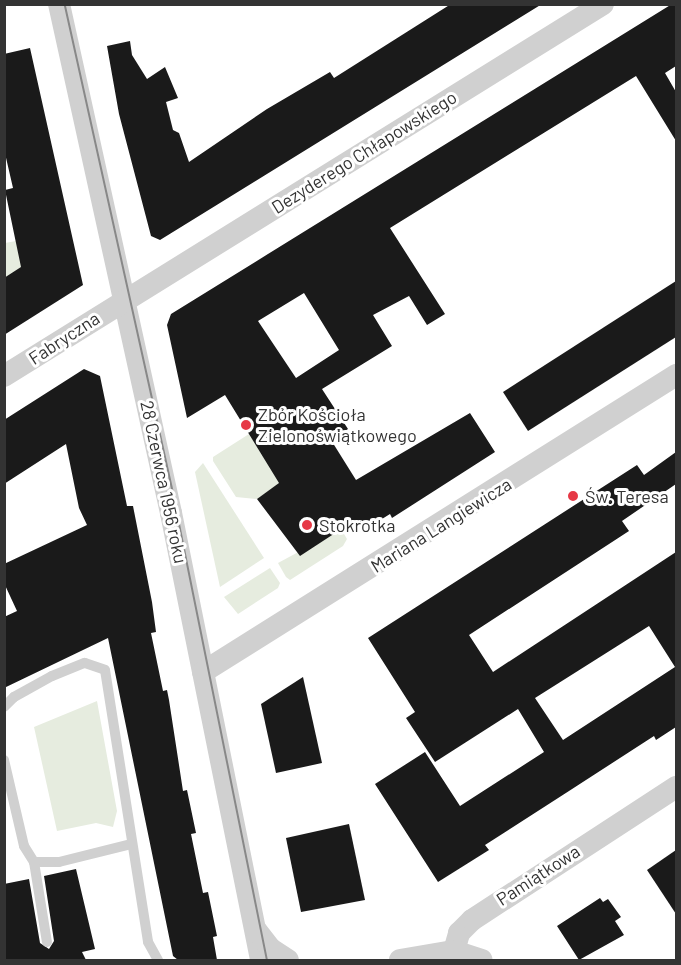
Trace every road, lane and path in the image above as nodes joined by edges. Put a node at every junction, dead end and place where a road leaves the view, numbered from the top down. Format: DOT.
graph roads {
  1 [pos="59,4"];
  2 [pos="603,4"];
  3 [pos="125,299"];
  4 [pos="676,375"];
  5 [pos="4,376"];
  6 [pos="203,672"];
  7 [pos="4,707"];
  8 [pos="4,759"];
  9 [pos="676,787"];
  10 [pos="131,844"];
  11 [pos="34,862"];
  12 [pos="255,928"];
  13 [pos="47,942"];
  14 [pos="454,951"];
  15 [pos="158,960"];
  16 [pos="261,960"];
  17 [pos="288,960"];
  18 [pos="404,960"];
  19 [pos="482,960"];
  1 -- 3 [label="street, 28 Czerwca 1956 roku"];
  2 -- 3 [label="street, Dezyderego Chłapowskiego"];
  3 -- 5 [label="street, Fabryczna"];
  3 -- 6 [label="street, 28 Czerwca 1956 roku"];
  4 -- 6 [label="street, Mariana Langiewicza"];
  6 -- 12 [label="street, 28 Czerwca 1956 roku"];
  7 -- 10 [label="lane"];
  8 -- 11 [label="lane"];
  9 -- 14 [label="street, Pamiątkowa"];
  10 -- 11 [label="lane"];
  10 -- 15 [label="lane"];
  11 -- 13 [label="lane"];
  12 -- 16 [label="street, 28 Czerwca 1956 roku"];
  12 -- 17 [label="street"];
  14 -- 18 [label="street"];
  14 -- 19 [label="street"];
}
